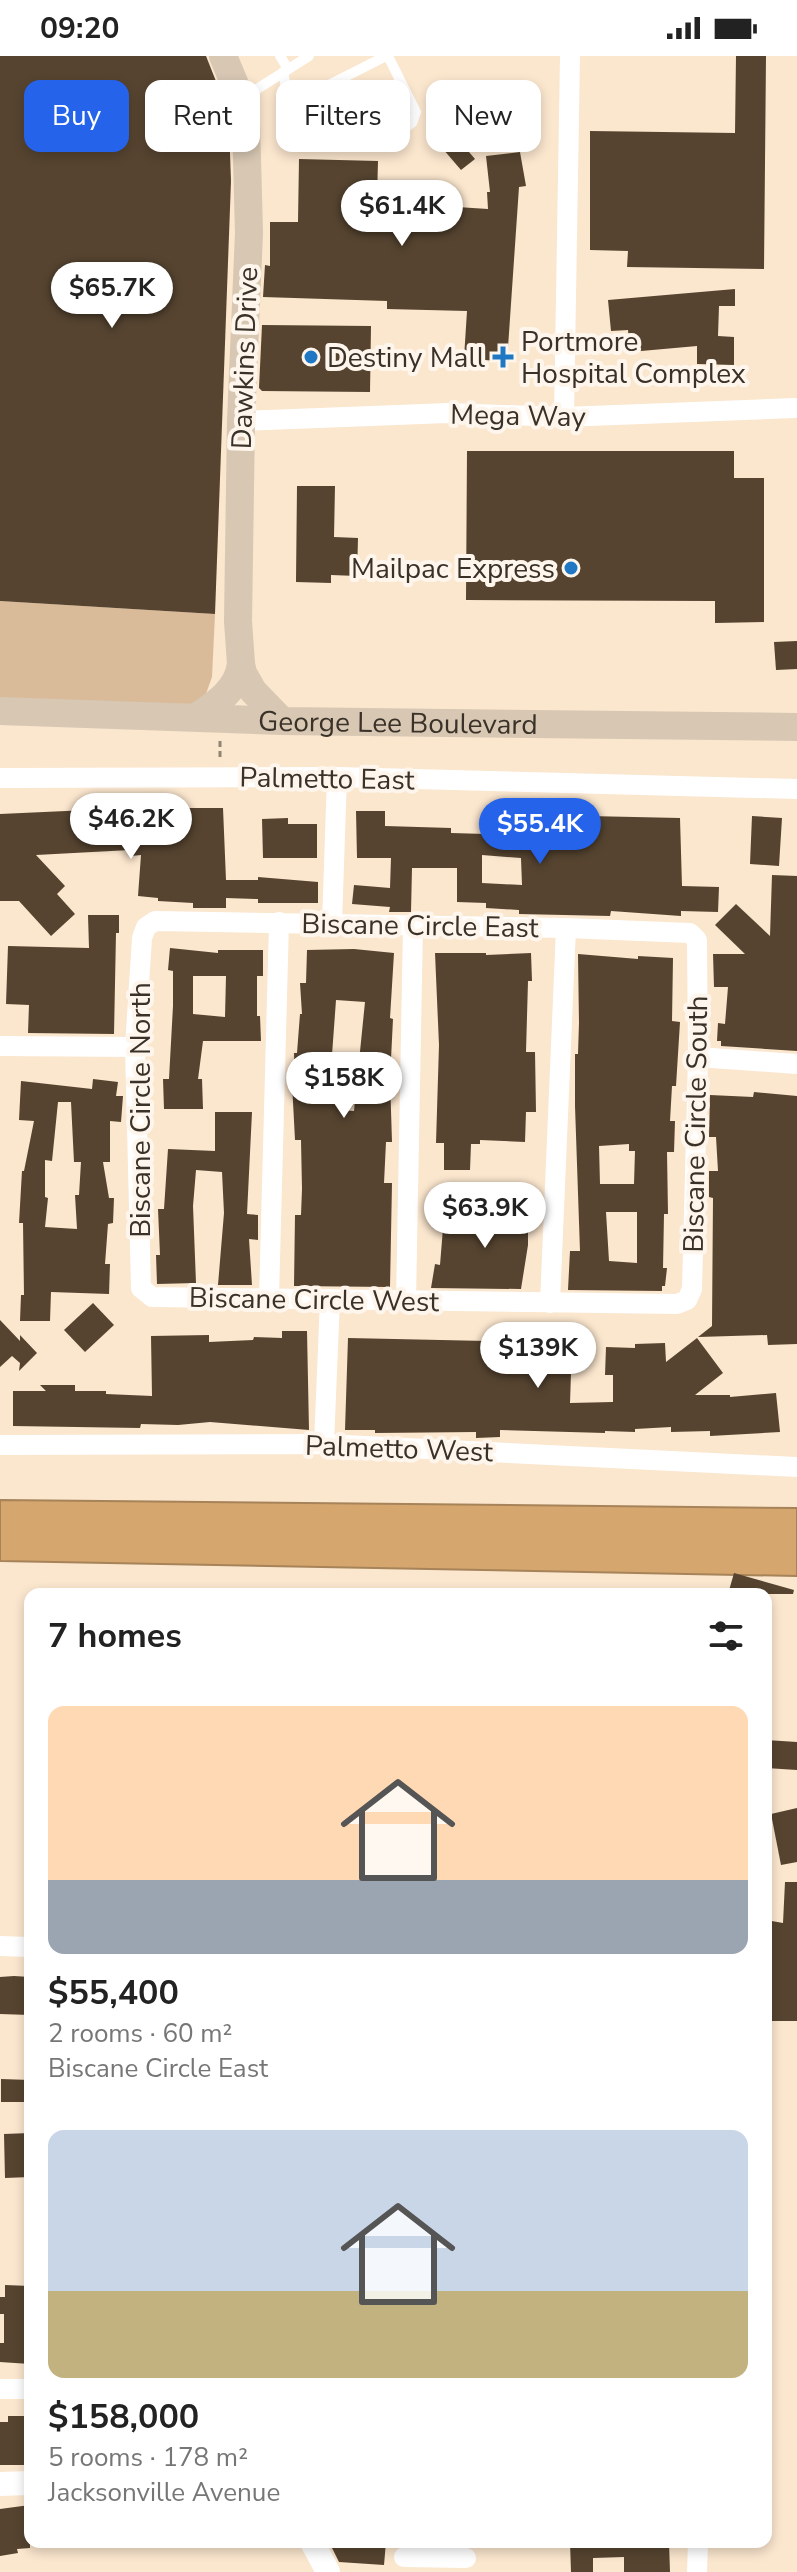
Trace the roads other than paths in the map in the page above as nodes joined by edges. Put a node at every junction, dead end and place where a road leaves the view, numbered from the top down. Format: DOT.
graph roads {
  1 [pos="223,56"];
  2 [pos="280,56"];
  3 [pos="309,56"];
  4 [pos="387,56"];
  5 [pos="570,56"];
  6 [pos="285,71"];
  7 [pos="233,80"];
  8 [pos="339,80"];
  9 [pos="260,87"];
  10 [pos="247,152"];
  11 [pos="795,408"];
  12 [pos="564,417"];
  13 [pos="241,421"];
  14 [pos="241,664"];
  15 [pos="0,711"];
  16 [pos="209,717"];
  17 [pos="282,721"];
  18 [pos="797,727"];
  19 [pos="337,777"];
  20 [pos="0,778"];
  21 [pos="797,789"];
  22 [pos="279,922"];
  23 [pos="332,923"];
  24 [pos="413,925"];
  25 [pos="146,927"];
  26 [pos="566,928"];
  27 [pos="694,936"];
  28 [pos="0,1046"];
  29 [pos="135,1047"];
  30 [pos="698,1057"];
  31 [pos="797,1064"];
  32 [pos="144,1293"];
  33 [pos="269,1298"];
  34 [pos="330,1299"];
  35 [pos="406,1301"];
  36 [pos="550,1303"];
  37 [pos="677,1304"];
  38 [pos="324,1444"];
  39 [pos="0,1445"];
  40 [pos="797,1467"];
  41 [pos="0,1946"];
  42 [pos="24,1947"];
  43 [pos="0,2389"];
  44 [pos="24,2389"];
  45 [pos="24,2483"];
  46 [pos="0,2484"];
  47 [pos="315,2548"];
  48 [pos="698,2548"];
  49 [pos="404,2557"];
  50 [pos="466,2558"];
  51 [pos="328,2572"];
  52 [pos="697,2572"];
  1 -- 7 [label="main road, Dawkins Drive"];
  2 -- 6 [label="lane"];
  3 -- 6 [label="lane"];
  4 -- 6 [label="lane"];
  4 -- 8 [label="lane"];
  5 -- 12 [label="street"];
  6 -- 9 [label="lane"];
  10 -- 13 [label="main road, Dawkins Drive"];
  11 -- 12 [label="street, Mega Way"];
  12 -- 13 [label="street, Mega Way"];
  13 -- 14 [label="main road, Dawkins Drive"];
  14 -- 16 [label="main road"];
  14 -- 17 [label="main road, Dawkins Drive"];
  15 -- 16 [label="main road, George Lee Boulevard"];
  16 -- 17 [label="main road, George Lee Boulevard"];
  17 -- 18 [label="main road, George Lee Boulevard"];
  19 -- 20 [label="street, Palmetto East"];
  19 -- 21 [label="street, Palmetto East"];
  19 -- 23 [label="street"];
  22 -- 23 [label="street, Biscane Circle East"];
  22 -- 25 [label="street, Biscane Circle East"];
  22 -- 33 [label="street"];
  23 -- 24 [label="street, Biscane Circle East"];
  24 -- 26 [label="street, Biscane Circle East"];
  24 -- 35 [label="street"];
  25 -- 29 [label="street, Biscane Circle North"];
  26 -- 27 [label="street, Biscane Circle East"];
  26 -- 36 [label="street"];
  27 -- 30 [label="street, Biscane Circle South"];
  28 -- 29 [label="street"];
  29 -- 32 [label="street, Biscane Circle North"];
  30 -- 31 [label="street"];
  30 -- 37 [label="street, Biscane Circle South"];
  32 -- 33 [label="street, Biscane Circle West"];
  33 -- 34 [label="street, Biscane Circle West"];
  34 -- 35 [label="street, Biscane Circle West"];
  34 -- 38 [label="street"];
  35 -- 36 [label="street, Biscane Circle West"];
  36 -- 37 [label="street, Biscane Circle West"];
  38 -- 39 [label="street, Palmetto West"];
  38 -- 40 [label="street, Palmetto West"];
  41 -- 42 [label="street"];
  43 -- 44 [label="street"];
  45 -- 46 [label="street"];
  47 -- 51 [label="street"];
  48 -- 52 [label="street"];
  49 -- 50 [label="street"];
}
